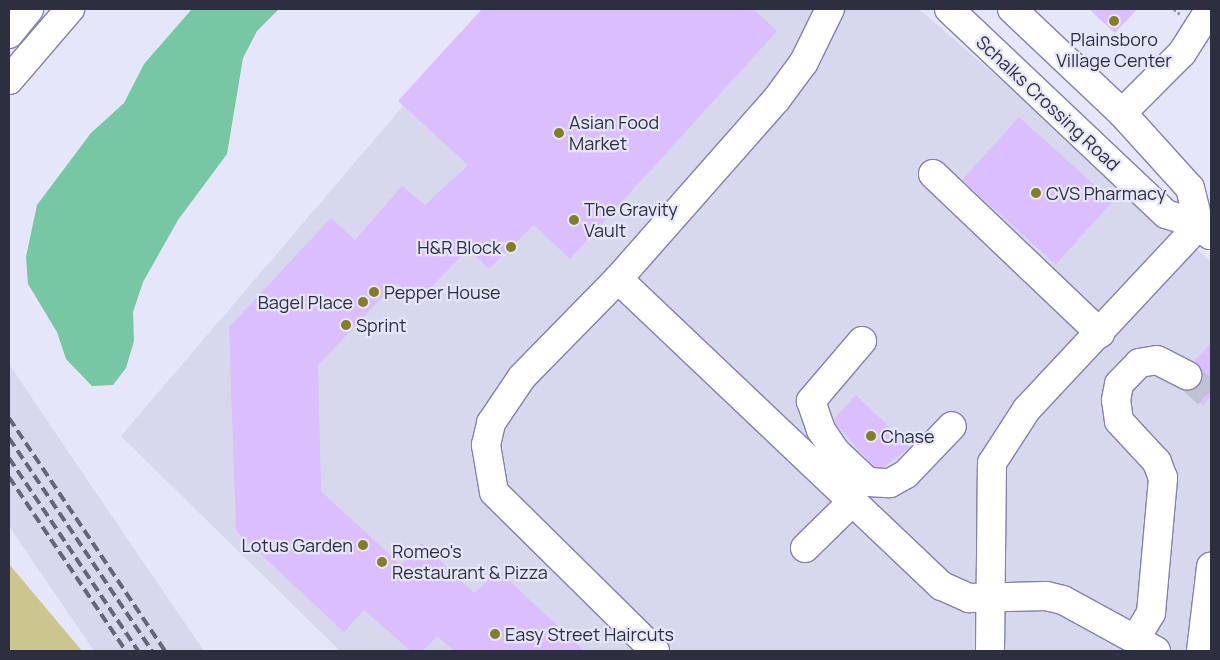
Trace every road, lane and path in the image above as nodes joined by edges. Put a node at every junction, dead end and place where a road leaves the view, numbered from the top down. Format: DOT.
graph roads {
  1 [pos="29,9"];
  2 [pos="70,9"];
  3 [pos="830,9"];
  4 [pos="949,9"];
  5 [pos="1012,9"];
  6 [pos="1210,9"];
  7 [pos="9,34"];
  8 [pos="9,80"];
  9 [pos="1122,113"];
  10 [pos="934,174"];
  11 [pos="1205,230"];
  12 [pos="618,279"];
  13 [pos="1100,333"];
  14 [pos="862,341"];
  15 [pos="1187,375"];
  16 [pos="952,426"];
  17 [pos="852,502"];
  18 [pos="806,548"];
  19 [pos="1211,567"];
  20 [pos="990,598"];
  21 [pos="1146,645"];
  22 [pos="655,651"];
  23 [pos="990,651"];
  24 [pos="1201,651"];
  1 -- 7 [label="street"];
  2 -- 8 [label="street"];
  3 -- 12 [label="street"];
  4 -- 11 [label="street, Schalks Crossing Road"];
  5 -- 9 [label="street"];
  6 -- 9 [label="street"];
  9 -- 11 [label="street"];
  10 -- 13 [label="street"];
  11 -- 13 [label="street"];
  12 -- 17 [label="street"];
  12 -- 22 [label="street"];
  13 -- 20 [label="street"];
  14 -- 16 [label="street"];
  15 -- 21 [label="street"];
  17 -- 18 [label="street"];
  17 -- 20 [label="street"];
  19 -- 24 [label="street"];
  20 -- 21 [label="street"];
  20 -- 23 [label="street"];
}
